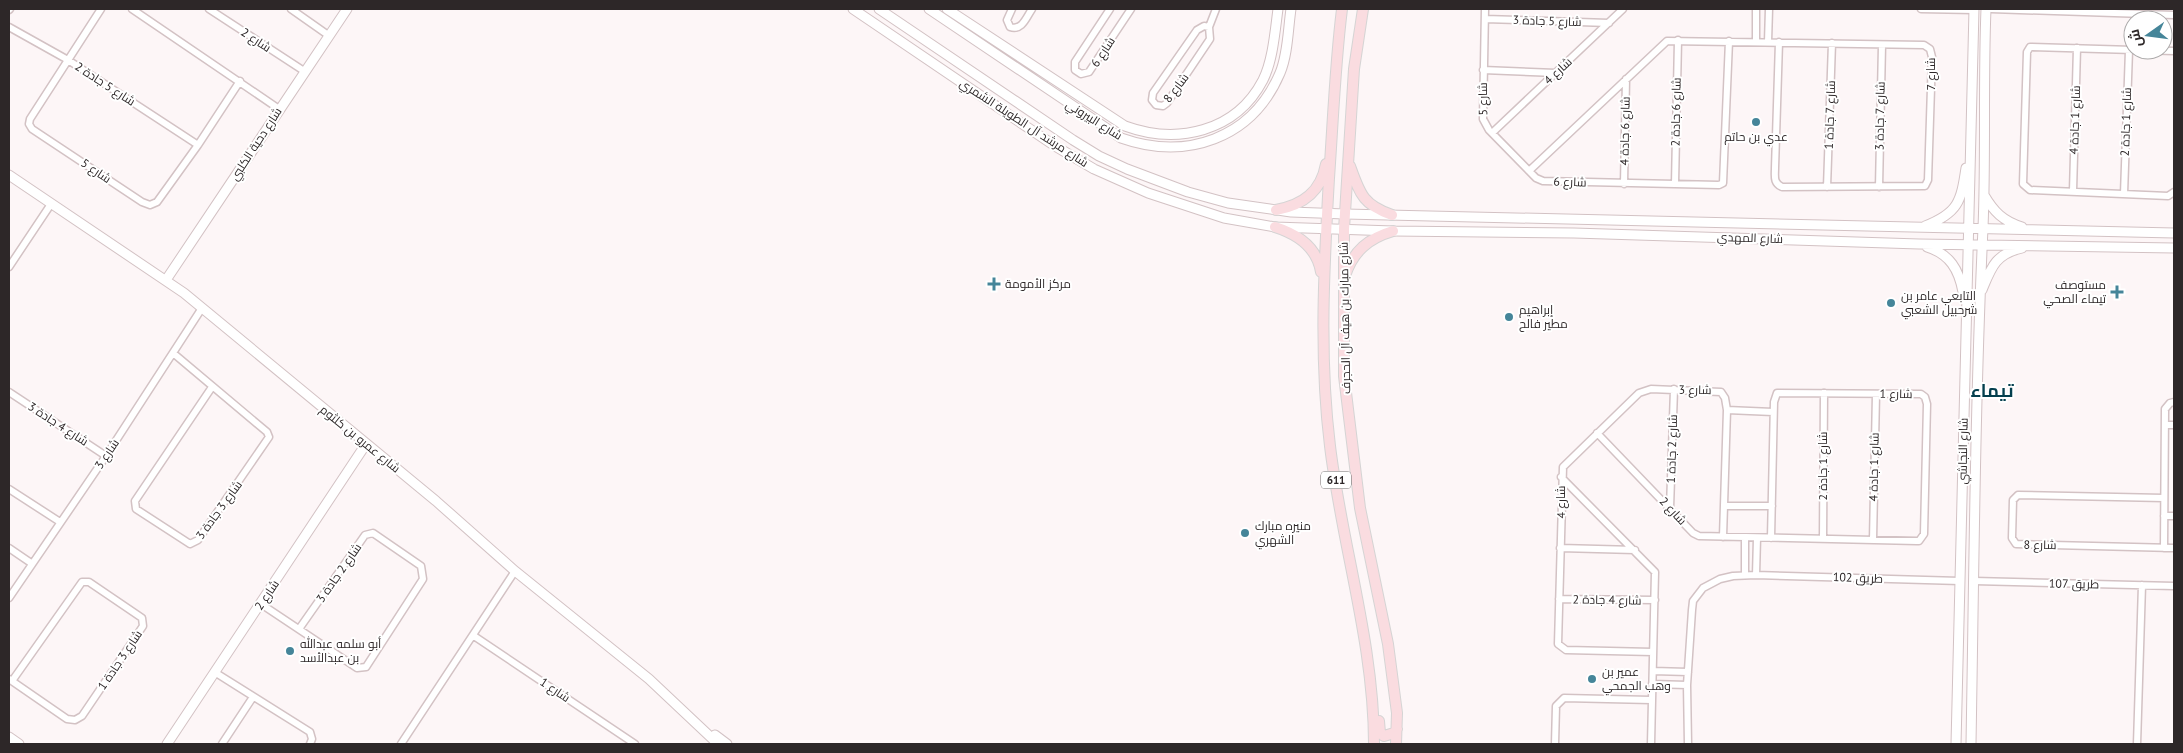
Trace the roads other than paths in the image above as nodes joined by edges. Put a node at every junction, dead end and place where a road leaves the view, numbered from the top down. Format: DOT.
graph roads {
  1 [pos="101,9"];
  2 [pos="132,9"];
  3 [pos="209,9"];
  4 [pos="291,9"];
  5 [pos="347,9"];
  6 [pos="853,9"];
  7 [pos="929,9"];
  8 [pos="947,9"];
  9 [pos="1012,9"];
  10 [pos="1032,9"];
  11 [pos="1110,9"];
  12 [pos="1131,9"];
  13 [pos="1216,9"];
  14 [pos="1278,9"];
  15 [pos="1291,9"];
  16 [pos="1342,9"];
  17 [pos="1362,9"];
  18 [pos="1485,9"];
  19 [pos="1623,9"];
  20 [pos="1756,9"];
  21 [pos="1769,9"];
  22 [pos="1921,9"];
  23 [pos="1986,9"];
  24 [pos="1991,9"];
  25 [pos="881,10"];
  26 [pos="1974,10"];
  27 [pos="2174,15"];
  28 [pos="1485,19"];
  29 [pos="1608,23"];
  30 [pos="9,27"];
  31 [pos="1209,27"];
  32 [pos="982,32"];
  33 [pos="328,35"];
  34 [pos="992,39"];
  35 [pos="975,40"];
  36 [pos="1678,40"];
  37 [pos="1730,41"];
  38 [pos="1756,42"];
  39 [pos="1768,42"];
  40 [pos="1779,42"];
  41 [pos="1832,44"];
  42 [pos="1882,45"];
  43 [pos="986,47"];
  44 [pos="2077,48"];
  45 [pos="2123,50"];
  46 [pos="68,60"];
  47 [pos="2131,60"];
  48 [pos="1483,70"];
  49 [pos="304,71"];
  50 [pos="1556,73"];
  51 [pos="1626,79"];
  52 [pos="240,81"];
  53 [pos="981,96"];
  54 [pos="279,109"];
  55 [pos="1038,116"];
  56 [pos="1332,128"];
  57 [pos="1492,133"];
  58 [pos="1971,141"];
  59 [pos="198,145"];
  60 [pos="1349,162"];
  61 [pos="1530,171"];
  62 [pos="9,176"];
  63 [pos="1624,184"];
  64 [pos="1675,184"];
  65 [pos="1827,187"];
  66 [pos="1879,187"];
  67 [pos="2074,192"];
  68 [pos="2174,192"];
  69 [pos="1983,193"];
  70 [pos="2124,194"];
  71 [pos="51,204"];
  72 [pos="1276,210"];
  73 [pos="1327,214"];
  74 [pos="1345,214"];
  75 [pos="1392,215"];
  76 [pos="1717,224"];
  77 [pos="1759,224"];
  78 [pos="1275,227"];
  79 [pos="1326,228"];
  80 [pos="1921,228"];
  81 [pos="1344,229"];
  82 [pos="1970,229"];
  83 [pos="1982,229"];
  84 [pos="2030,230"];
  85 [pos="1393,231"];
  86 [pos="2174,233"];
  87 [pos="1702,236"];
  88 [pos="1746,238"];
  89 [pos="1919,244"];
  90 [pos="1968,244"];
  91 [pos="1981,245"];
  92 [pos="2030,246"];
  93 [pos="2174,248"];
  94 [pos="9,267"];
  95 [pos="166,280"];
  96 [pos="1323,282"];
  97 [pos="1342,292"];
  98 [pos="1979,298"];
  99 [pos="1966,304"];
  100 [pos="202,308"];
  101 [pos="173,353"];
  102 [pos="1324,381"];
  103 [pos="1344,382"];
  104 [pos="212,387"];
  105 [pos="1674,390"];
  106 [pos="9,392"];
  107 [pos="1824,393"];
  108 [pos="1876,394"];
  109 [pos="2174,402"];
  110 [pos="1726,410"];
  111 [pos="1773,412"];
  112 [pos="2164,425"];
  113 [pos="2174,425"];
  114 [pos="1598,433"];
  115 [pos="366,444"];
  116 [pos="106,456"];
  117 [pos="1962,476"];
  118 [pos="1561,477"];
  119 [pos="1976,478"];
  120 [pos="9,488"];
  121 [pos="2164,498"];
  122 [pos="1724,506"];
  123 [pos="1772,506"];
  124 [pos="1670,508"];
  125 [pos="2164,516"];
  126 [pos="2174,516"];
  127 [pos="60,522"];
  128 [pos="1723,537"];
  129 [pos="1745,538"];
  130 [pos="1757,538"];
  131 [pos="1771,538"];
  132 [pos="1823,539"];
  133 [pos="1873,540"];
  134 [pos="9,548"];
  135 [pos="1560,548"];
  136 [pos="2164,548"];
  137 [pos="2174,548"];
  138 [pos="1635,550"];
  139 [pos="31,564"];
  140 [pos="516,571"];
  141 [pos="1745,575"];
  142 [pos="1756,575"];
  143 [pos="1960,581"];
  144 [pos="1974,581"];
  145 [pos="2142,585"];
  146 [pos="2174,586"];
  147 [pos="9,598"];
  148 [pos="1559,599"];
  149 [pos="1655,600"];
  150 [pos="261,604"];
  151 [pos="299,629"];
  152 [pos="474,636"];
  153 [pos="1367,652"];
  154 [pos="1653,652"];
  155 [pos="1652,670"];
  156 [pos="1688,672"];
  157 [pos="216,673"];
  158 [pos="10,680"];
  159 [pos="1652,684"];
  160 [pos="1687,685"];
  161 [pos="253,697"];
  162 [pos="1652,700"];
  163 [pos="696,722"];
  164 [pos="1397,729"];
  165 [pos="9,737"];
  166 [pos="19,744"];
  167 [pos="167,744"];
  168 [pos="222,744"];
  169 [pos="310,744"];
  170 [pos="401,744"];
  171 [pos="635,744"];
  172 [pos="718,744"];
  173 [pos="727,744"];
  174 [pos="1374,744"];
  175 [pos="1396,744"];
  176 [pos="1555,744"];
  177 [pos="1651,744"];
  178 [pos="1688,744"];
  179 [pos="1956,744"];
  180 [pos="1971,744"];
  181 [pos="2137,744"];
  1 -- 46 [label="street, شارع 5"];
  2 -- 52 [label="street"];
  3 -- 49 [label="street, شارع 2"];
  4 -- 33 [label="street"];
  5 -- 33 [label="main road, شارع دحية الكلبي"];
  6 -- 53 [label="main road, شارع مرشد آل الطويلة الشمري"];
  7 -- 35 [label="main road, شارع البيروني"];
  8 -- 32 [label="main road, شارع البيروني"];
  9 -- 10 [label="street"];
  11 -- 12 [label="street, شارع 6"];
  13 -- 31 [label="street, شارع 8"];
  14 -- 34 [label="main road, شارع البيروني"];
  15 -- 43 [label="main road, شارع البيروني"];
  16 -- 56 [label="main road, شارع مبارك بن هيف آل الحجرف / 611"];
  17 -- 60 [label="main road, شارع مبارك بن هيف آل الحجرف / 611"];
  18 -- 28 [label="street, شارع 5"];
  19 -- 29 [label="street, شارع 4"];
  20 -- 38 [label="street"];
  21 -- 39 [label="street"];
  22 -- 26 [label="street"];
  23 -- 69 [label="main road, شارع النجاشي"];
  24 -- 27 [label="street"];
  25 -- 55 [label="main road, شارع مرشد آل الطويلة الشمري"];
  26 -- 58 [label="main road, شارع النجاشي"];
  28 -- 29 [label="street, شارع 5 جادة 3"];
  28 -- 48 [label="street, شارع 5"];
  29 -- 50 [label="street, شارع 4"];
  30 -- 46 [label="street, شارع 5 جادة 2"];
  31 -- 31 [label="street, شارع 8"];
  32 -- 34 [label="main road, شارع البيروني"];
  32 -- 35 [label="main road"];
  33 -- 49 [label="main road, شارع دحية الكلبي"];
  34 -- 43 [label="main road"];
  35 -- 43 [label="main road, شارع البيروني"];
  36 -- 37 [label="street"];
  36 -- 51 [label="street"];
  36 -- 64 [label="street, شارع 6 جادة 2"];
  37 -- 38 [label="street"];
  37 -- 64 [label="street, شارع 6"];
  38 -- 39 [label="street"];
  39 -- 40 [label="street"];
  40 -- 41 [label="street, شارع 7"];
  40 -- 65 [label="street, شارع 7"];
  41 -- 42 [label="street, شارع 7"];
  41 -- 65 [label="street, شارع 7 جادة 1"];
  42 -- 66 [label="street, شارع 7 جادة 3"];
  42 -- 66 [label="street, شارع 7"];
  44 -- 45 [label="street"];
  44 -- 67 [label="street, شارع 1 جادة 4"];
  44 -- 67 [label="street"];
  46 -- 59 [label="street, شارع 5 جادة 2"];
  46 -- 59 [label="street, شارع 5"];
  47 -- 70 [label="street, شارع 1 جادة 2"];
  48 -- 50 [label="street"];
  48 -- 57 [label="street, شارع 5"];
  49 -- 54 [label="main road, شارع دحية الكلبي"];
  50 -- 57 [label="street, شارع 4"];
  51 -- 61 [label="street"];
  51 -- 63 [label="street, شارع 6 جادة 4"];
  52 -- 54 [label="street"];
  52 -- 59 [label="street, شارع 5"];
  53 -- 55 [label="main road"];
  53 -- 78 [label="main road, شارع مرشد آل الطويلة الشمري"];
  54 -- 95 [label="main road, شارع دحية الكلبي"];
  55 -- 72 [label="main road, شارع مرشد آل الطويلة الشمري"];
  56 -- 72 [label="main road"];
  56 -- 73 [label="main road, شارع مبارك بن هيف آل الحجرف / 611"];
  57 -- 61 [label="street, شارع 5"];
  58 -- 80 [label="main road"];
  58 -- 82 [label="main road, شارع النجاشي"];
  60 -- 74 [label="main road, شارع مبارك بن هيف آل الحجرف / 611"];
  60 -- 75 [label="main road"];
  61 -- 63 [label="street, شارع 6"];
  62 -- 71 [label="main road, شارع عمرو بن كلثوم"];
  63 -- 64 [label="street, شارع 6"];
  65 -- 66 [label="street, شارع 7"];
  67 -- 70 [label="street"];
  68 -- 70 [label="street"];
  69 -- 83 [label="main road, شارع النجاشي"];
  69 -- 84 [label="main road"];
  71 -- 94 [label="street"];
  71 -- 95 [label="main road, شارع عمرو بن كلثوم"];
  72 -- 73 [label="main road, شارع مرشد آل الطويلة الشمري"];
  73 -- 74 [label="main road, شارع المهدي"];
  73 -- 79 [label="main road, شارع مبارك بن هيف آل الحجرف / 611"];
  74 -- 75 [label="main road, شارع المهدي"];
  74 -- 81 [label="main road, شارع مبارك بن هيف آل الحجرف / 611"];
  75 -- 76 [label="main road, شارع المهدي"];
  76 -- 77 [label="main road, شارع المهدي"];
  76 -- 87 [label="main road"];
  77 -- 80 [label="main road, شارع المهدي"];
  77 -- 88 [label="main road"];
  78 -- 79 [label="main road, شارع مرشد آل الطويلة الشمري"];
  78 -- 96 [label="main road"];
  79 -- 81 [label="main road, شارع المهدي"];
  79 -- 96 [label="main road, شارع مبارك بن هيف آل الحجرف / 611"];
  80 -- 82 [label="main road, شارع المهدي"];
  81 -- 85 [label="main road, شارع المهدي"];
  81 -- 97 [label="main road, شارع مبارك بن هيف آل الحجرف / 611"];
  82 -- 83 [label="main road, شارع المهدي"];
  82 -- 90 [label="main road, شارع النجاشي"];
  83 -- 84 [label="main road, شارع المهدي"];
  83 -- 91 [label="main road, شارع النجاشي"];
  84 -- 86 [label="main road, شارع المهدي"];
  85 -- 87 [label="main road, شارع المهدي"];
  85 -- 97 [label="main road"];
  87 -- 88 [label="main road, شارع المهدي"];
  88 -- 89 [label="main road, شارع المهدي"];
  89 -- 90 [label="main road, شارع المهدي"];
  89 -- 99 [label="main road"];
  90 -- 91 [label="main road, شارع المهدي"];
  90 -- 99 [label="main road, شارع النجاشي"];
  91 -- 92 [label="main road, شارع المهدي"];
  91 -- 98 [label="main road, شارع النجاشي"];
  92 -- 93 [label="main road, شارع المهدي"];
  92 -- 98 [label="main road"];
  95 -- 100 [label="main road, شارع عمرو بن كلثوم"];
  96 -- 102 [label="main road, شارع مبارك بن هيف آل الحجرف / 611"];
  97 -- 103 [label="main road, شارع مبارك بن هيف آل الحجرف / 611"];
  98 -- 119 [label="main road, شارع النجاشي"];
  99 -- 117 [label="main road, شارع النجاشي"];
  100 -- 101 [label="street, شارع 3"];
  100 -- 115 [label="main road, شارع عمرو بن كلثوم"];
  101 -- 104 [label="street, شارع 3 جادة 3"];
  101 -- 116 [label="street, شارع 3"];
  102 -- 103 [label="main road"];
  102 -- 153 [label="main road, شارع مبارك بن هيف آل الحجرف / 611"];
  103 -- 164 [label="main road, شارع مبارك بن هيف آل الحجرف / 611"];
  104 -- 104 [label="street, شارع 3 جادة 3"];
  105 -- 110 [label="street, شارع 3"];
  105 -- 114 [label="street, شارع 3"];
  105 -- 124 [label="street, شارع 2 جادة 1"];
  106 -- 116 [label="street, شارع 4 جادة 3"];
  107 -- 108 [label="street, شارع 1"];
  107 -- 111 [label="street, شارع 1"];
  107 -- 132 [label="street, شارع 1 جادة 2"];
  108 -- 133 [label="street, شارع 1 جادة 4"];
  108 -- 133 [label="street, شارع 1"];
  109 -- 112 [label="street"];
  110 -- 111 [label="street"];
  110 -- 122 [label="street, شارع 3"];
  111 -- 123 [label="street, شارع 1"];
  112 -- 113 [label="street"];
  112 -- 121 [label="street"];
  114 -- 118 [label="street, شارع 3"];
  114 -- 124 [label="street, شارع 2"];
  115 -- 140 [label="main road, شارع عمرو بن كلثوم"];
  115 -- 150 [label="main road, شارع 2"];
  116 -- 127 [label="street, شارع 3"];
  117 -- 119 [label="main road"];
  117 -- 143 [label="main road, شارع النجاشي"];
  118 -- 135 [label="street, شارع 4"];
  118 -- 138 [label="street, شارع 4"];
  119 -- 144 [label="main road, شارع النجاشي"];
  120 -- 127 [label="street"];
  121 -- 125 [label="street"];
  121 -- 136 [label="street, شارع 8"];
  122 -- 123 [label="street"];
  122 -- 128 [label="street, شارع 3"];
  123 -- 131 [label="street, شارع 1"];
  124 -- 128 [label="street, شارع 2"];
  125 -- 126 [label="street"];
  125 -- 136 [label="street"];
  127 -- 139 [label="street, شارع 3"];
  128 -- 129 [label="street, شارع 2"];
  129 -- 130 [label="street, شارع 2"];
  129 -- 141 [label="street"];
  130 -- 131 [label="street, شارع 2"];
  130 -- 142 [label="street"];
  131 -- 132 [label="street, شارع 1"];
  132 -- 133 [label="street, شارع 1"];
  134 -- 139 [label="street"];
  135 -- 138 [label="street"];
  135 -- 148 [label="street, شارع 4"];
  136 -- 137 [label="street, شارع 8"];
  138 -- 149 [label="street, شارع 4"];
  139 -- 147 [label="street, شارع 3"];
  140 -- 152 [label="street"];
  140 -- 163 [label="main road, شارع عمرو بن كلثوم"];
  141 -- 142 [label="street, طريق 102"];
  141 -- 156 [label="street, طريق 102"];
  142 -- 143 [label="street, طريق 102"];
  143 -- 179 [label="main road, شارع النجاشي"];
  144 -- 145 [label="street, طريق 107"];
  144 -- 180 [label="main road, شارع النجاشي"];
  145 -- 146 [label="street, طريق 107"];
  145 -- 181 [label="street"];
  148 -- 149 [label="street, شارع 4 جادة 2"];
  148 -- 154 [label="street, شارع 4"];
  149 -- 154 [label="street, شارع 4"];
  150 -- 151 [label="street, شارع 2 جادة 3"];
  150 -- 157 [label="main road, شارع 2"];
  151 -- 151 [label="street, شارع 2 جادة 3"];
  152 -- 170 [label="street"];
  152 -- 171 [label="street, شارع 1"];
  153 -- 164 [label="main road"];
  153 -- 174 [label="main road, شارع مبارك بن هيف آل الحجرف / 611"];
  154 -- 155 [label="street, شارع 4"];
  155 -- 156 [label="street"];
  155 -- 159 [label="street"];
  156 -- 160 [label="street, طريق 102"];
  157 -- 161 [label="street"];
  157 -- 167 [label="main road, شارع 2"];
  158 -- 158 [label="street, شارع 3 جادة 1"];
  159 -- 160 [label="street"];
  159 -- 162 [label="street"];
  160 -- 178 [label="street, طريق 102"];
  161 -- 168 [label="street"];
  161 -- 169 [label="street"];
  162 -- 176 [label="street"];
  162 -- 177 [label="street"];
  163 -- 172 [label="main road, شارع عمرو بن كلثوم"];
  163 -- 173 [label="main road, شارع عمرو بن كلثوم"];
  164 -- 175 [label="main road, شارع مبارك بن هيف آل الحجرف / 611"];
  165 -- 166 [label="main road"];
}
